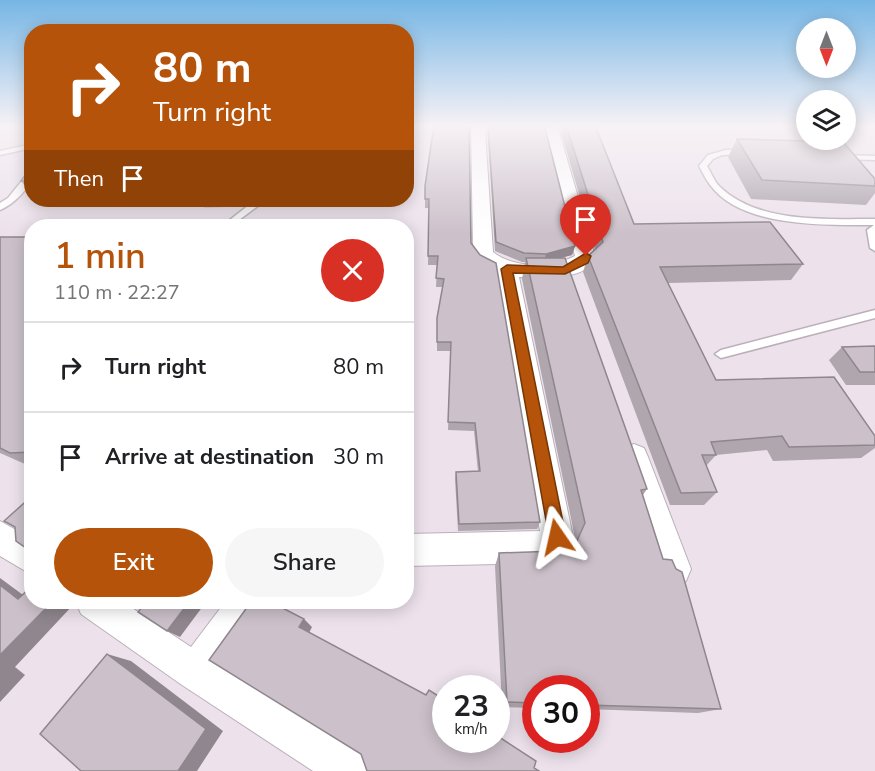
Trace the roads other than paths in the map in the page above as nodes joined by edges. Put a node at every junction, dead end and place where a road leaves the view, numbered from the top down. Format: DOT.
graph roads {
  1 [pos="479,161"];
  2 [pos="560,161"];
  3 [pos="706,161"];
  4 [pos="24,184"];
  5 [pos="0,207"];
  6 [pos="252,207"];
  7 [pos="235,219"];
  8 [pos="875,222"];
  9 [pos="875,227"];
  10 [pos="875,248"];
  11 [pos="507,269"];
  12 [pos="875,314"];
  13 [pos="721,354"];
  14 [pos="627,436"];
  15 [pos="0,537"];
  16 [pos="414,550"];
  17 [pos="24,554"];
  18 [pos="674,569"];
  19 [pos="103,609"];
  20 [pos="241,609"];
  21 [pos="195,672"];
  22 [pos="350,771"];
  1 -- 11 [label="street"];
  2 -- 11 [label="street"];
  3 -- 8 [label="lane"];
  4 -- 5 [label="lane"];
  6 -- 7 [label="lane"];
  9 -- 10 [label="lane"];
  11 -- 16 [label="street"];
  12 -- 13 [label="lane"];
  14 -- 18 [label="street"];
  15 -- 17 [label="street"];
  19 -- 21 [label="street"];
  20 -- 21 [label="street"];
  21 -- 22 [label="street"];
}
